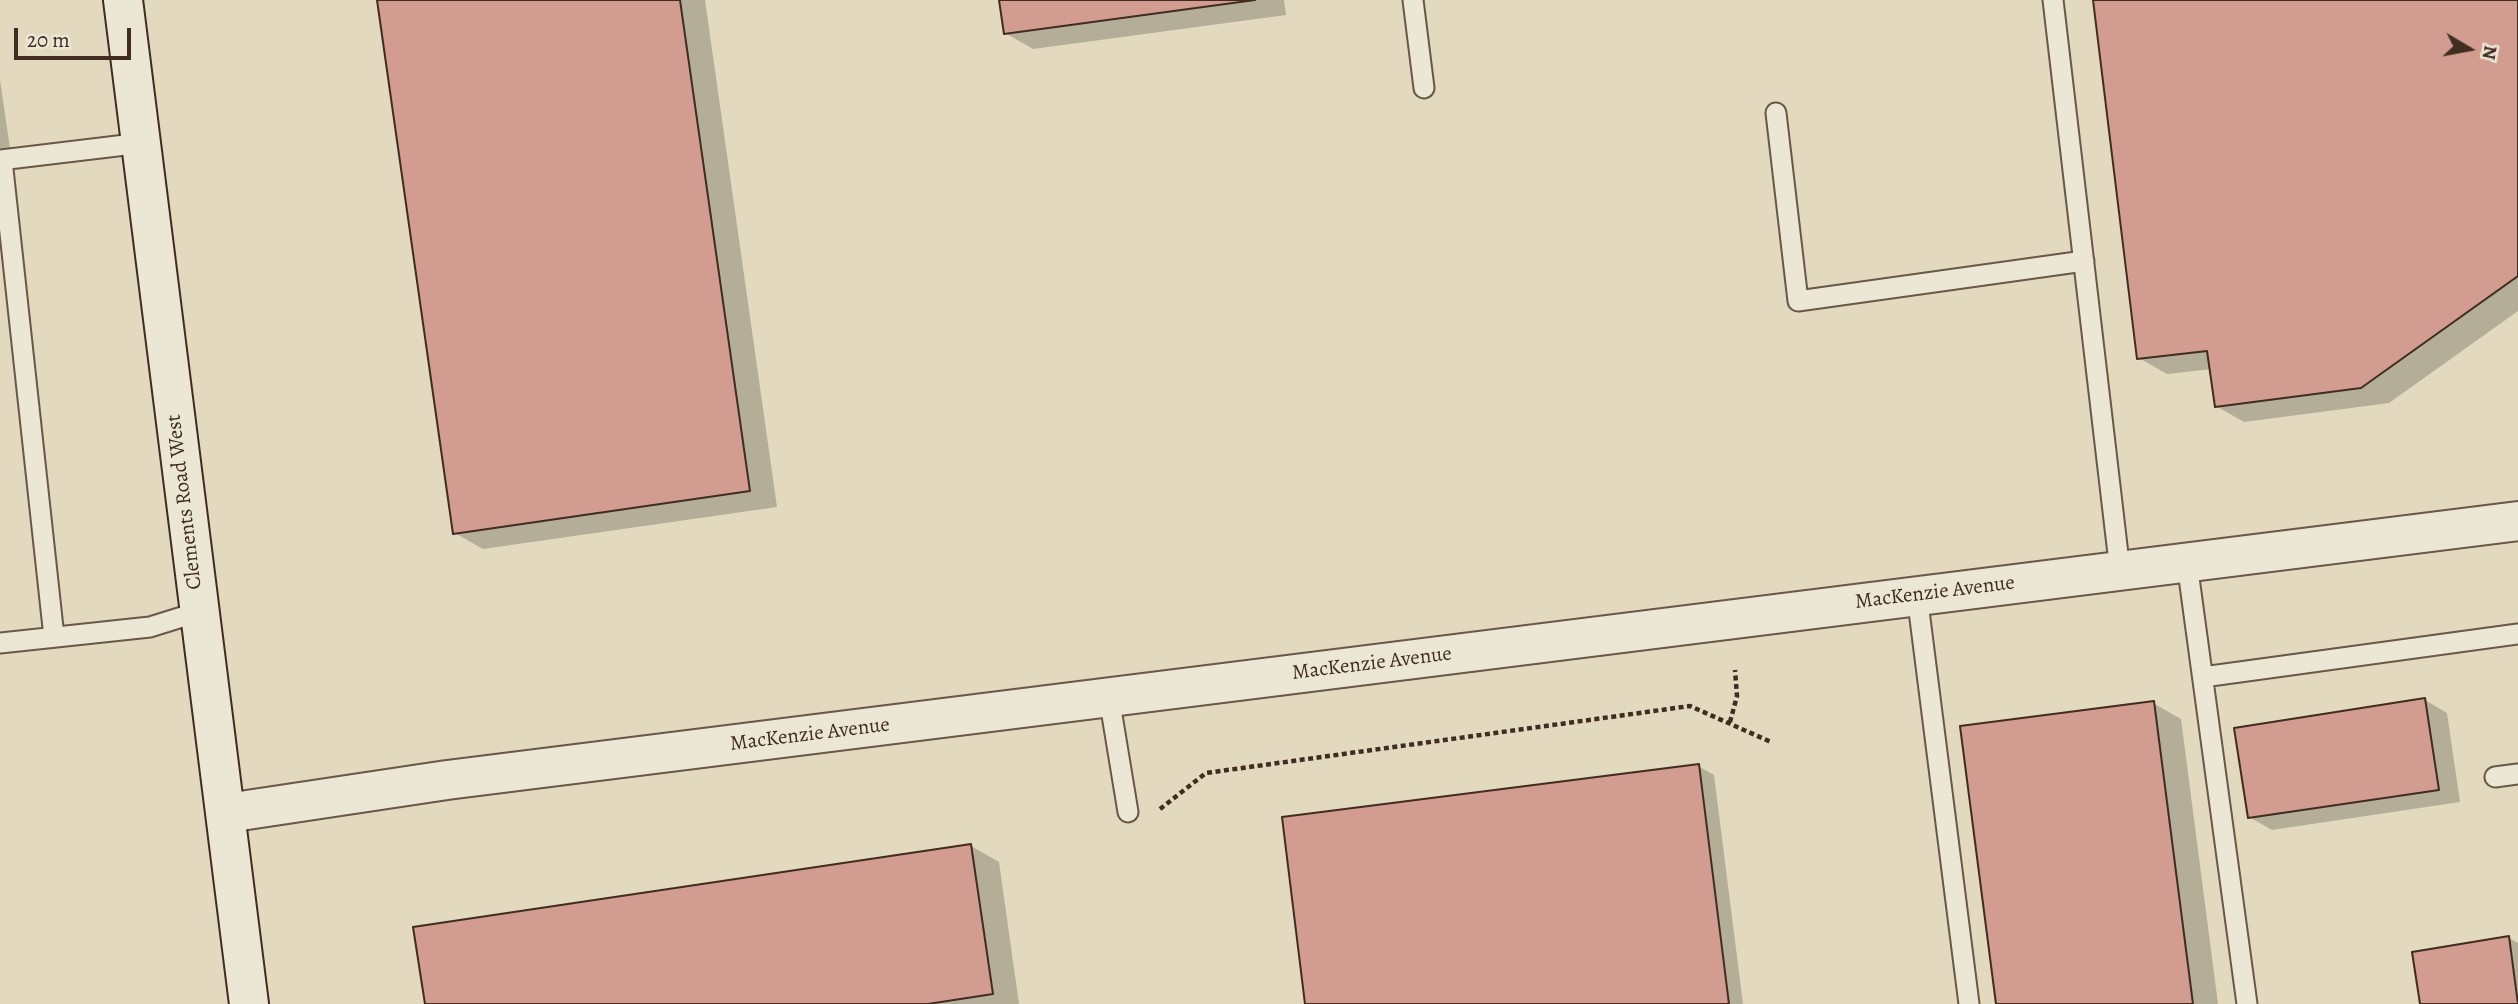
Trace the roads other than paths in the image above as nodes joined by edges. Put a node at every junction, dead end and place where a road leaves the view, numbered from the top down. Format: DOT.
graph roads {
  1 [pos="123,0"];
  2 [pos="1413,0"];
  3 [pos="2053,0"];
  4 [pos="1424,88"];
  5 [pos="1776,113"];
  6 [pos="142,143"];
  7 [pos="1,160"];
  8 [pos="2084,261"];
  9 [pos="2518,521"];
  10 [pos="2187,563"];
  11 [pos="2120,571"];
  12 [pos="1917,595"];
  13 [pos="198,612"];
  14 [pos="2518,634"];
  15 [pos="54,637"];
  16 [pos="0,643"];
  17 [pos="2203,677"];
  18 [pos="1109,697"];
  19 [pos="2518,774"];
  20 [pos="2495,777"];
  21 [pos="1128,812"];
  22 [pos="227,813"];
  23 [pos="249,1004"];
  24 [pos="1969,1004"];
  25 [pos="2248,1004"];
  1 -- 6 [label="street, Clements Road West"];
  2 -- 4 [label="lane"];
  3 -- 8 [label="lane"];
  5 -- 8 [label="lane"];
  6 -- 7 [label="lane"];
  6 -- 13 [label="street, Clements Road West"];
  7 -- 15 [label="lane"];
  8 -- 11 [label="lane"];
  9 -- 10 [label="street, MacKenzie Avenue"];
  10 -- 11 [label="street, MacKenzie Avenue"];
  10 -- 17 [label="lane"];
  11 -- 12 [label="street, MacKenzie Avenue"];
  12 -- 18 [label="street, MacKenzie Avenue"];
  12 -- 24 [label="lane"];
  13 -- 15 [label="lane"];
  13 -- 22 [label="street, Clements Road West"];
  14 -- 17 [label="lane"];
  15 -- 16 [label="lane"];
  17 -- 25 [label="lane"];
  18 -- 21 [label="lane"];
  18 -- 22 [label="street, MacKenzie Avenue"];
  19 -- 20 [label="lane"];
  22 -- 23 [label="street, Clements Road West"];
}
